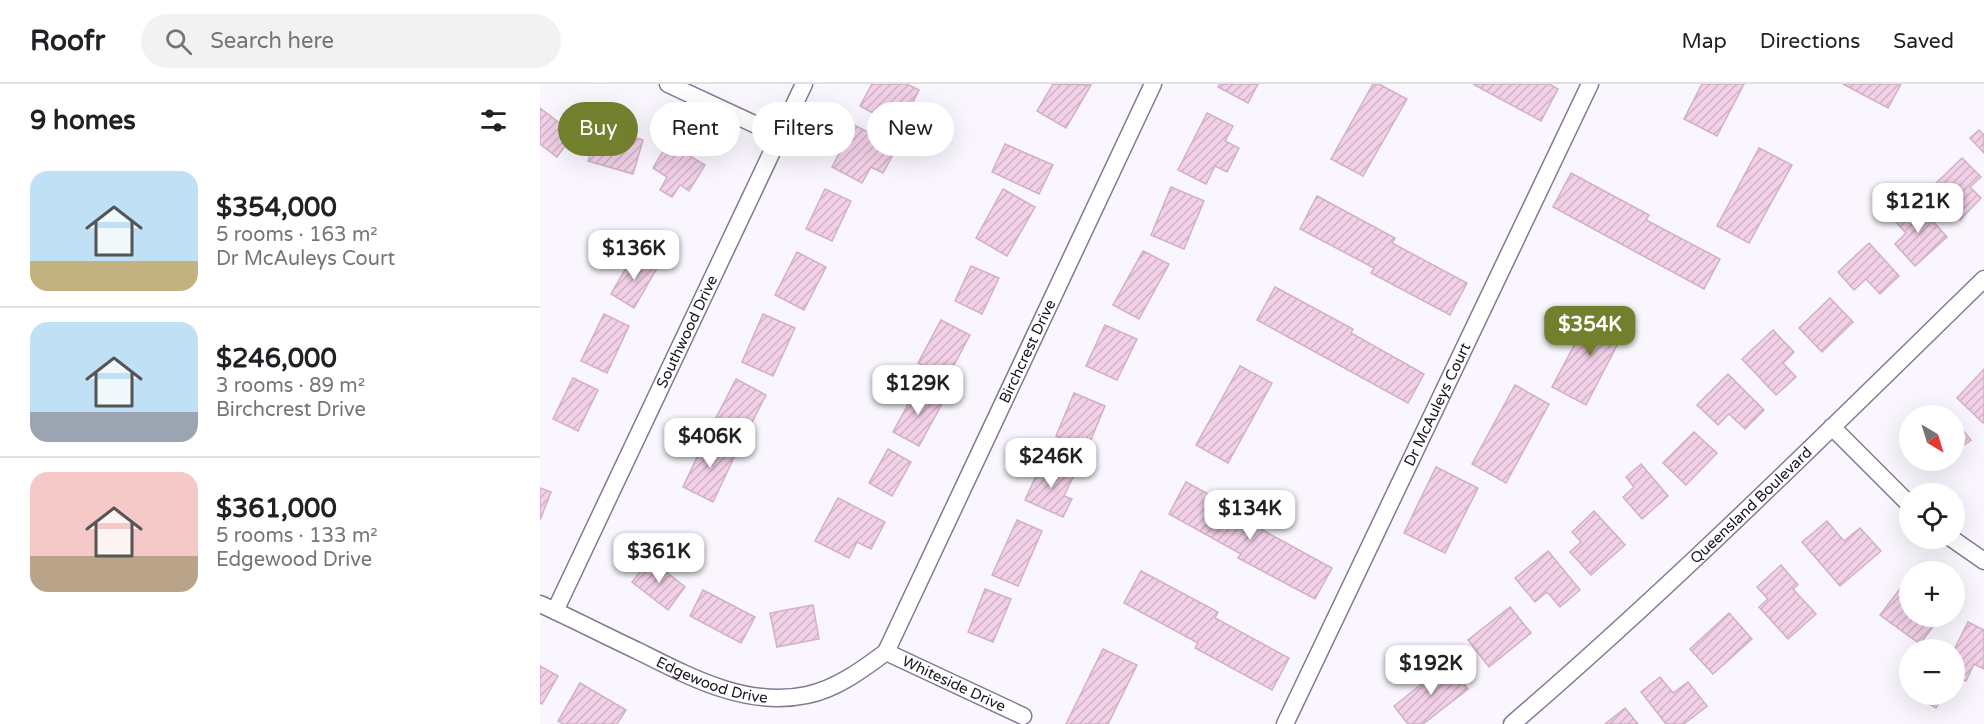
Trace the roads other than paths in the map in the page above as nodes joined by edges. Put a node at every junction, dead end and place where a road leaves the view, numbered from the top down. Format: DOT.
graph roads {
  1 [pos="668,84"];
  2 [pos="804,84"];
  3 [pos="1153,84"];
  4 [pos="1590,84"];
  5 [pos="796,102"];
  6 [pos="752,123"];
  7 [pos="770,156"];
  8 [pos="1984,279"];
  9 [pos="1832,427"];
  10 [pos="1899,494"];
  11 [pos="1965,548"];
  12 [pos="1984,561"];
  13 [pos="547,607"];
  14 [pos="886,652"];
  15 [pos="1023,716"];
  16 [pos="1285,724"];
  17 [pos="1512,724"];
  1 -- 6 [label="street"];
  2 -- 5 [label="street, Southwood Drive"];
  3 -- 14 [label="street, Birchcrest Drive"];
  4 -- 16 [label="street, Dr McAuleys Court"];
  7 -- 13 [label="street, Southwood Drive"];
  8 -- 9 [label="street, Queensland Boulevard"];
  9 -- 10 [label="street"];
  9 -- 17 [label="street, Queensland Boulevard"];
  11 -- 12 [label="street"];
  13 -- 14 [label="street, Edgewood Drive"];
  14 -- 15 [label="street, Whiteside Drive"];
}
